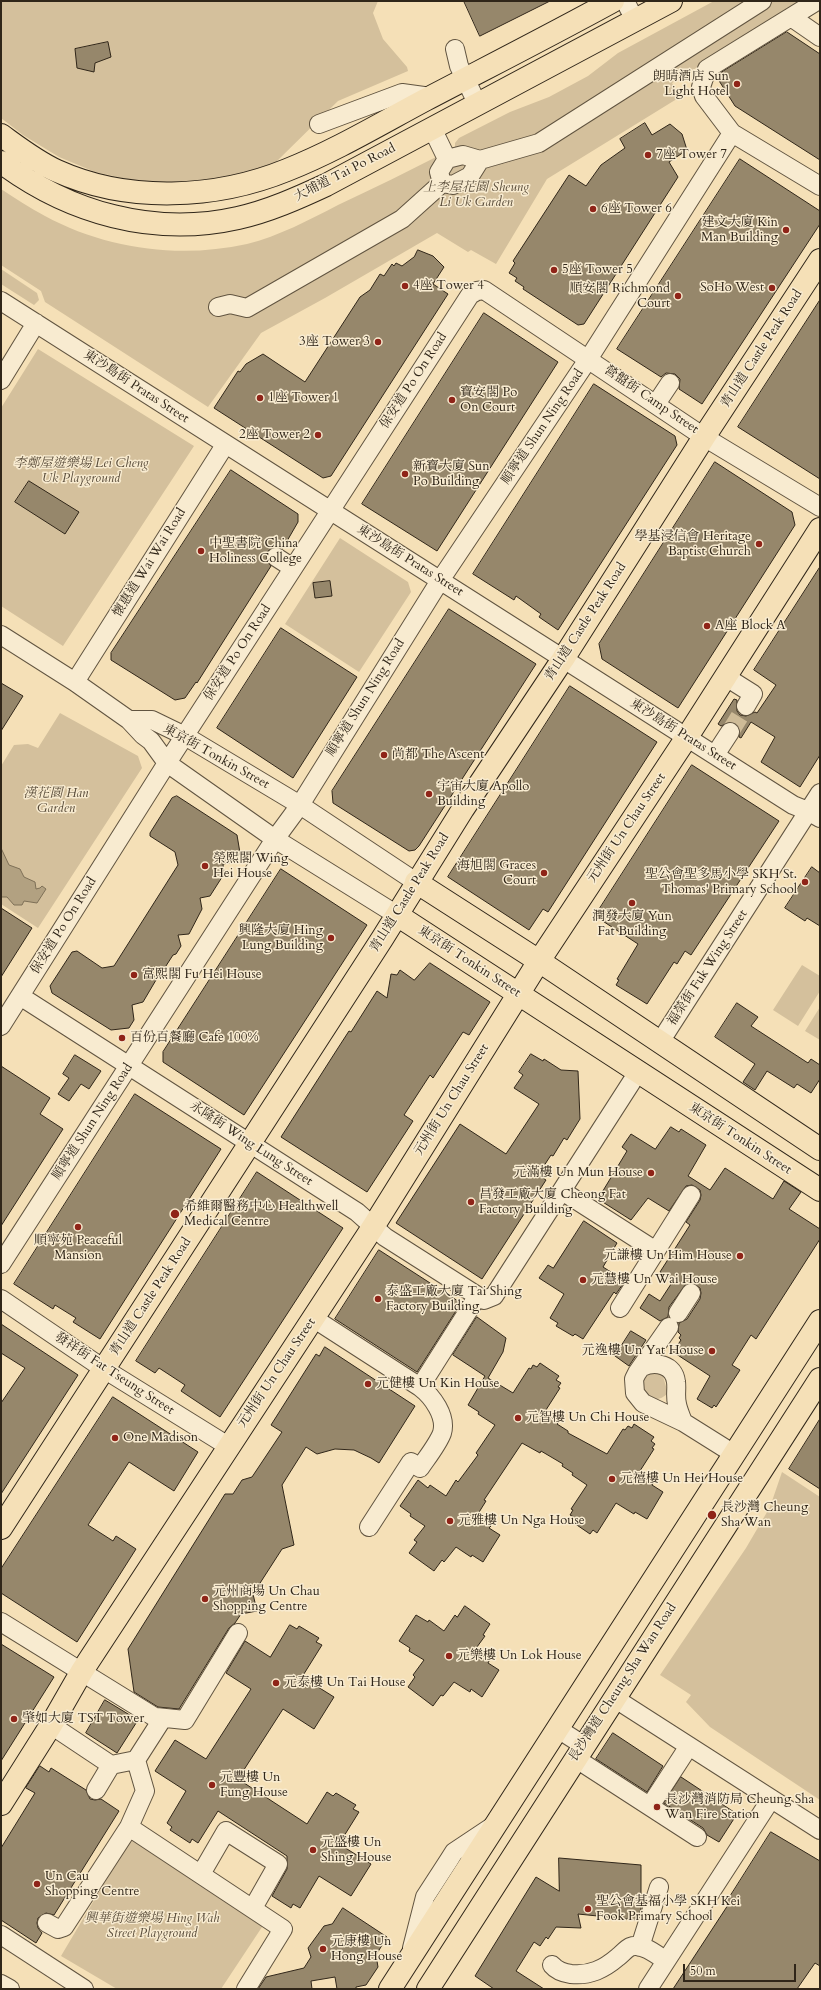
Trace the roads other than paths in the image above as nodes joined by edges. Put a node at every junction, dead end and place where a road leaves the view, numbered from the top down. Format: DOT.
graph roads {
  1 [pos="613,1"];
  2 [pos="625,1"];
  3 [pos="671,1"];
  4 [pos="762,1"];
  5 [pos="817,1"];
  6 [pos="791,17"];
  7 [pos="635,20"];
  8 [pos="820,37"];
  9 [pos="455,49"];
  10 [pos="465,78"];
  11 [pos="431,97"];
  12 [pos="477,103"];
  13 [pos="319,124"];
  14 [pos="432,128"];
  15 [pos="732,133"];
  16 [pos="1,135"];
  17 [pos="447,159"];
  18 [pos="480,160"];
  19 [pos="1,162"];
  20 [pos="442,183"];
  21 [pos="820,186"];
  22 [pos="820,260"];
  23 [pos="484,290"];
  24 [pos="1,301"];
  25 [pos="218,307"];
  26 [pos="36,323"];
  27 [pos="589,358"];
  28 [pos="4,370"];
  29 [pos="670,383"];
  30 [pos="656,404"];
  31 [pos="704,437"];
  32 [pos="225,445"];
  33 [pos="820,507"];
  34 [pos="330,511"];
  35 [pos="820,529"];
  36 [pos="276,556"];
  37 [pos="293,568"];
  38 [pos="441,579"];
  39 [pos="1,635"];
  40 [pos="563,659"];
  41 [pos="726,677"];
  42 [pos="75,682"];
  43 [pos="746,706"];
  44 [pos="129,720"];
  45 [pos="730,732"];
  46 [pos="185,736"];
  47 [pos="687,737"];
  48 [pos="715,755"];
  49 [pos="167,763"];
  50 [pos="820,793"];
  51 [pos="300,805"];
  52 [pos="814,814"];
  53 [pos="275,839"];
  54 [pos="416,882"];
  55 [pos="397,915"];
  56 [pos="539,961"];
  57 [pos="518,994"];
  58 [pos="20,996"];
  59 [pos="1,1026"];
  60 [pos="660,1042"];
  61 [pos="130,1066"];
  62 [pos="638,1072"];
  63 [pos="250,1143"];
  64 [pos="820,1149"];
  65 [pos="820,1190"];
  66 [pos="562,1191"];
  67 [pos="691,1195"];
  68 [pos="373,1227"];
  69 [pos="656,1252"];
  70 [pos="1,1264"];
  71 [pos="691,1293"];
  72 [pos="477,1297"];
  73 [pos="1,1299"];
  74 [pos="620,1308"];
  75 [pos="314,1318"];
  76 [pos="820,1321"];
  77 [pos="642,1367"];
  78 [pos="104,1369"];
  79 [pos="820,1378"];
  80 [pos="420,1387"];
  81 [pos="683,1422"];
  82 [pos="228,1446"];
  83 [pos="734,1454"];
  84 [pos="1,1528"];
  85 [pos="369,1528"];
  86 [pos="1,1622"];
  87 [pos="238,1633"];
  88 [pos="82,1671"];
  89 [pos="614,1698"];
  90 [pos="156,1718"];
  91 [pos="51,1725"];
  92 [pos="558,1729"];
  93 [pos="689,1746"];
  94 [pos="579,1752"];
  95 [pos="136,1760"];
  96 [pos="111,1765"];
  97 [pos="96,1790"];
  98 [pos="771,1799"];
  99 [pos="1,1804"];
  100 [pos="650,1806"];
  101 [pos="129,1827"];
  102 [pos="820,1830"];
  103 [pos="697,1837"];
  104 [pos="200,1874"];
  105 [pos="659,1888"];
  106 [pos="253,1908"];
  107 [pos="47,1923"];
  108 [pos="1,1935"];
  109 [pos="640,1947"];
  110 [pos="666,1961"];
  111 [pos="552,1965"];
  112 [pos="1,1984"];
  113 [pos="10,1989"];
  114 [pos="84,1989"];
  115 [pos="246,1989"];
  116 [pos="390,1989"];
  117 [pos="428,1989"];
  118 [pos="648,1989"];
  1 -- 10 [label="main road, 大埔道 Tai Po Road"];
  2 -- 7 [label="street"];
  3 -- 7 [label="main road, 大埔道 Tai Po Road"];
  4 -- 18 [label="street"];
  5 -- 6 [label="street"];
  6 -- 8 [label="street"];
  6 -- 15 [label="street"];
  7 -- 12 [label="main road, 大埔道 Tai Po Road"];
  9 -- 10 [label="street"];
  10 -- 11 [label="main road, 大埔道 Tai Po Road"];
  10 -- 12 [label="street"];
  11 -- 13 [label="street"];
  11 -- 16 [label="main road, 大埔道 Tai Po Road"];
  12 -- 14 [label="main road, 大埔道 Tai Po Road"];
  14 -- 17 [label="street"];
  14 -- 19 [label="main road, 大埔道 Tai Po Road"];
  15 -- 21 [label="street"];
  15 -- 27 [label="street, 順寧道 Shun Ning Road"];
  17 -- 18 [label="street"];
  17 -- 20 [label="street"];
  18 -- 20 [label="street"];
  20 -- 25 [label="street"];
  22 -- 31 [label="main road, 青山道 Castle Peak Road"];
  23 -- 27 [label="street, 營盤街 Camp Street"];
  23 -- 34 [label="street, 保安道 Po On Road"];
  24 -- 26 [label="street, 東沙島街 Pratas Street"];
  26 -- 28 [label="street"];
  26 -- 32 [label="street, 東沙島街 Pratas Street"];
  27 -- 30 [label="street, 營盤街 Camp Street"];
  27 -- 38 [label="street, 順寧道 Shun Ning Road"];
  29 -- 30 [label="street"];
  30 -- 31 [label="street, 營盤街 Camp Street"];
  31 -- 33 [label="street, 營盤街 Camp Street"];
  31 -- 40 [label="main road, 青山道 Castle Peak Road"];
  32 -- 34 [label="street, 東沙島街 Pratas Street"];
  32 -- 42 [label="street, 懷惠道 Wai Wai Road"];
  34 -- 37 [label="street, 保安道 Po On Road"];
  34 -- 38 [label="street, 東沙島街 Pratas Street"];
  35 -- 41 [label="main road, 元州街 Un Chau Street"];
  36 -- 37 [label="street"];
  37 -- 46 [label="street, 保安道 Po On Road"];
  38 -- 40 [label="street, 東沙島街 Pratas Street"];
  38 -- 51 [label="street, 順寧道 Shun Ning Road"];
  39 -- 42 [label="street, 東京街 Tonkin Street"];
  40 -- 47 [label="street, 東沙島街 Pratas Street"];
  40 -- 54 [label="main road, 青山道 Castle Peak Road"];
  41 -- 43 [label="street"];
  41 -- 47 [label="main road, 元州街 Un Chau Street"];
  42 -- 44 [label="street, 東京街 Tonkin Street"];
  44 -- 46 [label="street, 東京街 Tonkin Street"];
  44 -- 49 [label="street, 東京街 Tonkin Street"];
  45 -- 48 [label="street"];
  46 -- 49 [label="street, 保安道 Po On Road"];
  46 -- 51 [label="street, 東京街 Tonkin Street"];
  47 -- 48 [label="street, 東沙島街 Pratas Street"];
  47 -- 56 [label="main road, 元州街 Un Chau Street"];
  48 -- 52 [label="street, 東沙島街 Pratas Street"];
  49 -- 53 [label="street, 東京街 Tonkin Street"];
  49 -- 58 [label="street, 保安道 Po On Road"];
  50 -- 52 [label="street, 福榮街 Fuk Wing Street"];
  51 -- 53 [label="street, 順寧道 Shun Ning Road"];
  51 -- 54 [label="street, 東京街 Tonkin Street"];
  52 -- 60 [label="street, 福榮街 Fuk Wing Street"];
  53 -- 55 [label="street, 東京街 Tonkin Street"];
  53 -- 61 [label="street, 順寧道 Shun Ning Road"];
  54 -- 55 [label="main road, 青山道 Castle Peak Road"];
  54 -- 56 [label="main road, 東京街 Tonkin Street"];
  55 -- 57 [label="main road, 東京街 Tonkin Street"];
  55 -- 63 [label="main road, 青山道 Castle Peak Road"];
  56 -- 57 [label="main road, 元州街 Un Chau Street"];
  56 -- 60 [label="main road, 東京街 Tonkin Street"];
  57 -- 62 [label="main road, 東京街 Tonkin Street"];
  57 -- 68 [label="main road, 元州街 Un Chau Street"];
  58 -- 59 [label="street, 保安道 Po On Road"];
  58 -- 61 [label="street, 永隆街 Wing Lung Street"];
  60 -- 64 [label="main road, 東京街 Tonkin Street"];
  61 -- 63 [label="street, 永隆街 Wing Lung Street"];
  61 -- 70 [label="street, 順寧道 Shun Ning Road"];
  62 -- 65 [label="main road, 東京街 Tonkin Street"];
  62 -- 66 [label="street"];
  63 -- 68 [label="street, 永隆街 Wing Lung Street"];
  63 -- 78 [label="main road, 青山道 Castle Peak Road"];
  66 -- 69 [label="street"];
  66 -- 72 [label="street"];
  67 -- 69 [label="street"];
  68 -- 72 [label="street, 永隆街 Wing Lung Street"];
  68 -- 75 [label="main road, 元州街 Un Chau Street"];
  69 -- 74 [label="street"];
  71 -- 77 [label="street"];
  72 -- 80 [label="street"];
  73 -- 78 [label="street, 發祥街 Fat Tseung Street"];
  75 -- 80 [label="street"];
  75 -- 82 [label="main road, 元州街 Un Chau Street"];
  76 -- 83 [label="main road"];
  77 -- 81 [label="street"];
  77 -- 81 [label="street"];
  78 -- 82 [label="street, 發祥街 Fat Tseung Street"];
  78 -- 84 [label="main road, 青山道 Castle Peak Road"];
  79 -- 89 [label="main road, 長沙灣道 Cheung Sha Wan Road"];
  80 -- 85 [label="street"];
  81 -- 83 [label="street"];
  82 -- 88 [label="main road, 元州街 Un Chau Street"];
  83 -- 92 [label="main road"];
  86 -- 88 [label="street"];
  87 -- 90 [label="street"];
  88 -- 90 [label="street"];
  88 -- 91 [label="main road, 元州街 Un Chau Street"];
  89 -- 93 [label="street"];
  89 -- 94 [label="main road, 長沙灣道 Cheung Sha Wan Road"];
  90 -- 95 [label="street"];
  91 -- 96 [label="street"];
  91 -- 99 [label="main road, 元州街 Un Chau Street"];
  92 -- 94 [label="street"];
  92 -- 116 [label="main road"];
  93 -- 98 [label="street"];
  93 -- 100 [label="street"];
  94 -- 100 [label="street"];
  94 -- 117 [label="main road, 長沙灣道 Cheung Sha Wan Road"];
  95 -- 96 [label="street"];
  95 -- 101 [label="street"];
  96 -- 97 [label="street"];
  98 -- 102 [label="street"];
  98 -- 110 [label="street"];
  100 -- 103 [label="street"];
  101 -- 104 [label="street"];
  101 -- 107 [label="street"];
  104 -- 106 [label="street"];
  104 -- 106 [label="street"];
  105 -- 109 [label="street"];
  106 -- 115 [label="street"];
  108 -- 114 [label="street"];
  109 -- 110 [label="street"];
  109 -- 111 [label="street"];
  110 -- 118 [label="street"];
  112 -- 113 [label="street"];
}
